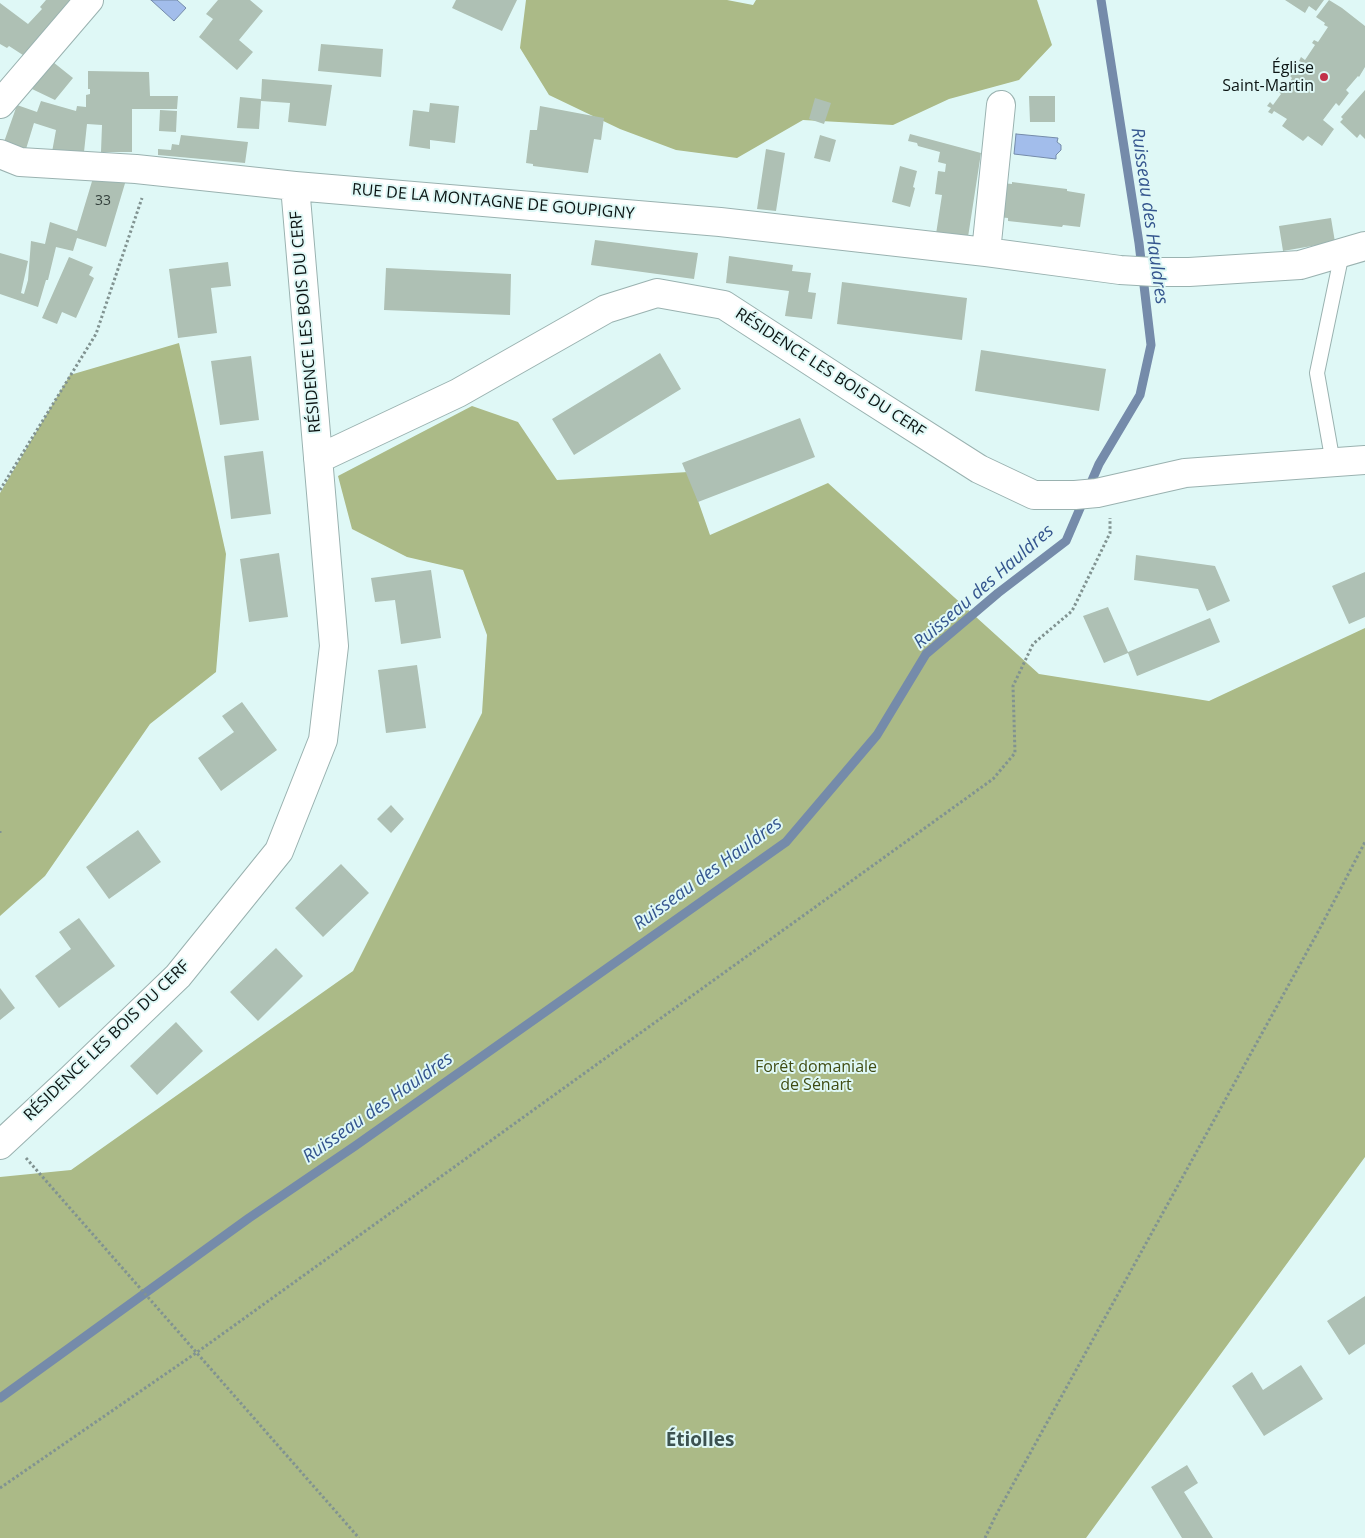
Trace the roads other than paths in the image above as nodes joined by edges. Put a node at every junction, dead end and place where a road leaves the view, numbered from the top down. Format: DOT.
graph roads {
  1 [pos="89,0"];
  2 [pos="0,104"];
  3 [pos="1001,105"];
  4 [pos="0,154"];
  5 [pos="295,186"];
  6 [pos="1353,250"];
  7 [pos="986,252"];
  8 [pos="318,458"];
  9 [pos="1365,460"];
  10 [pos="1333,463"];
  11 [pos="4,1141"];
  1 -- 2 [label="street"];
  3 -- 7 [label="street"];
  4 -- 5 [label="street, RUE DE LA MONTAGNE DE GOUPIGNY"];
  5 -- 7 [label="street, RUE DE LA MONTAGNE DE GOUPIGNY"];
  5 -- 8 [label="street, RÉSIDENCE LES BOIS DU CERF"];
  6 -- 7 [label="street, RUE DE LA MONTAGNE DE GOUPIGNY"];
  6 -- 10 [label="lane"];
  8 -- 10 [label="street, RÉSIDENCE LES BOIS DU CERF"];
  8 -- 11 [label="street, RÉSIDENCE LES BOIS DU CERF"];
  9 -- 10 [label="street, RÉSIDENCE LES BOIS DU CERF"];
}
